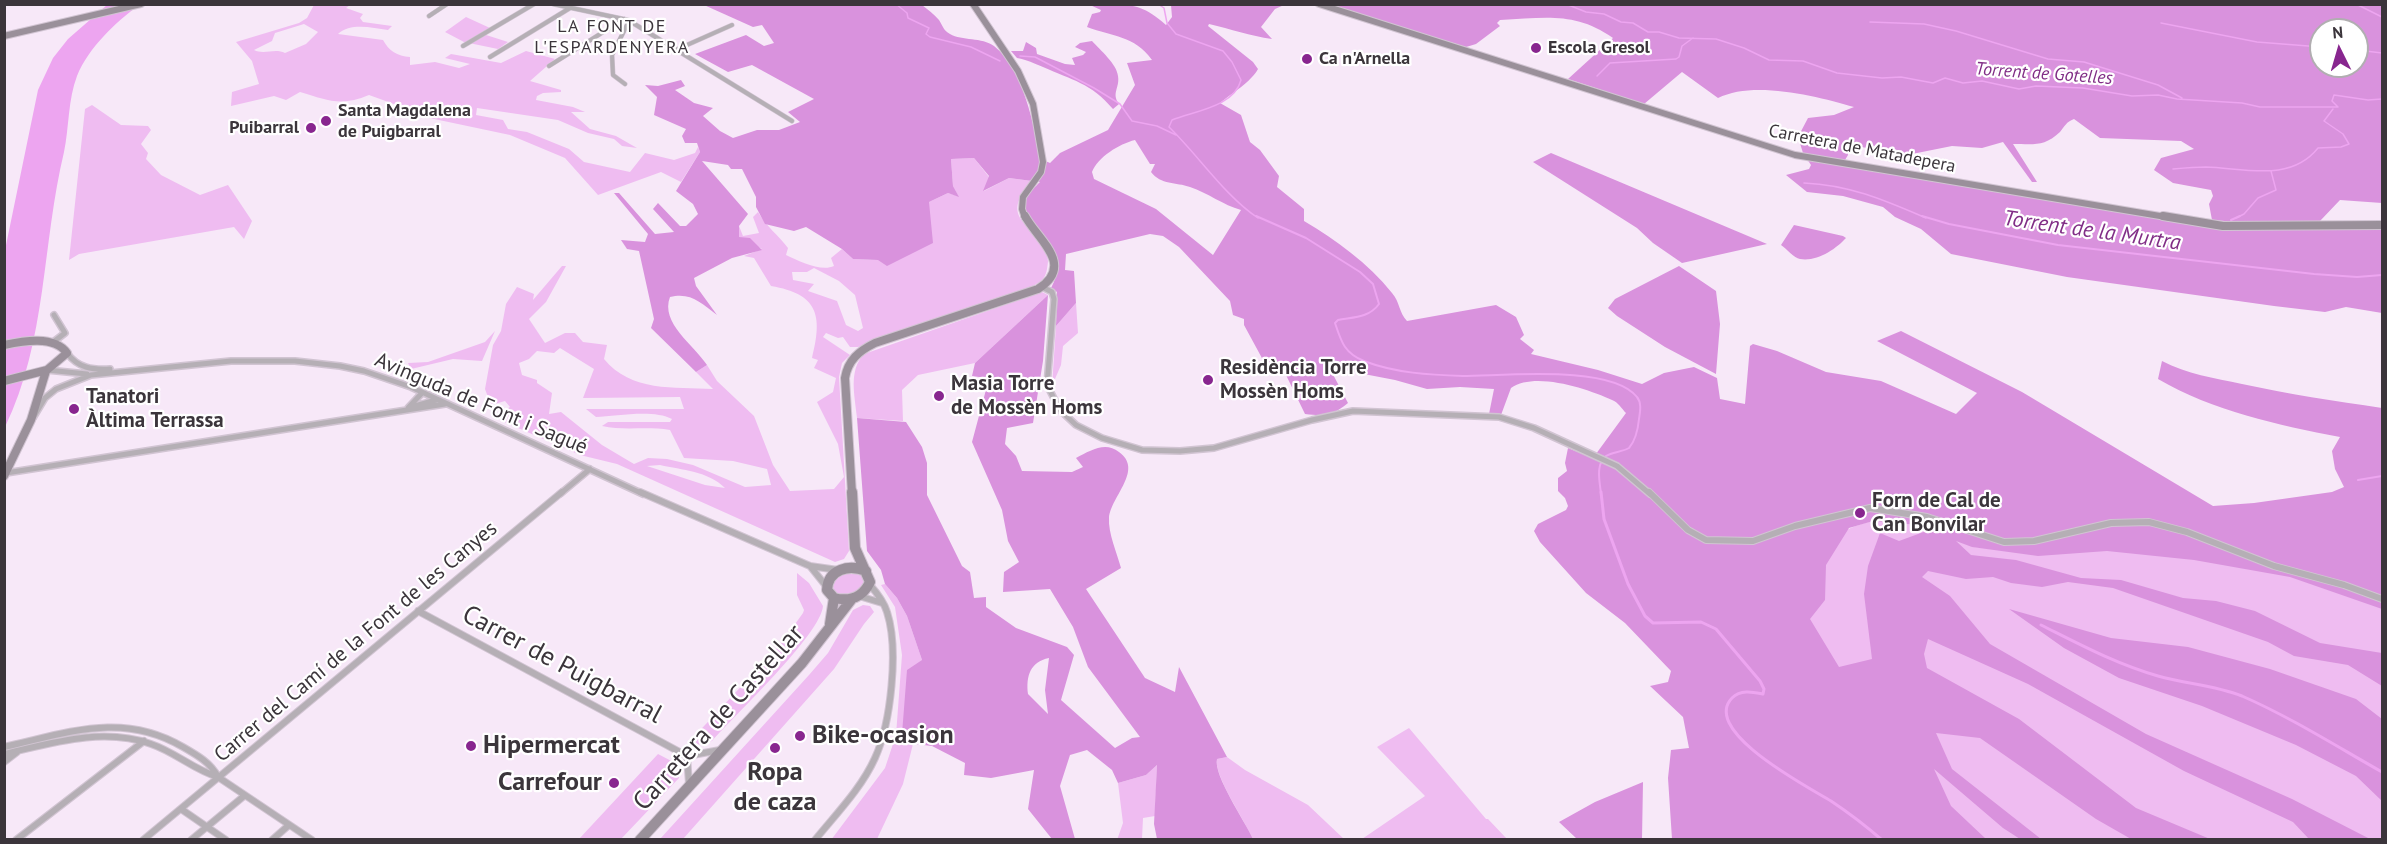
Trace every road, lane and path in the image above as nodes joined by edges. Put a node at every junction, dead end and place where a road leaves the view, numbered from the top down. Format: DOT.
graph roads {
  1 [pos="141,4"];
  2 [pos="447,4"];
  3 [pos="534,4"];
  4 [pos="553,4"];
  5 [pos="973,4"];
  6 [pos="1319,4"];
  7 [pos="570,8"];
  8 [pos="429,16"];
  9 [pos="627,20"];
  10 [pos="732,26"];
  11 [pos="4,36"];
  12 [pos="463,46"];
  13 [pos="678,49"];
  14 [pos="490,57"];
  15 [pos="549,66"];
  16 [pos="625,84"];
  17 [pos="792,121"];
  18 [pos="2382,225"];
  19 [pos="1042,287"];
  20 [pos="54,315"];
  21 [pos="51,343"];
  22 [pos="4,345"];
  23 [pos="67,353"];
  24 [pos="177,365"];
  25 [pos="44,371"];
  26 [pos="91,375"];
  27 [pos="4,381"];
  28 [pos="422,393"];
  29 [pos="436,399"];
  30 [pos="445,404"];
  31 [pos="405,409"];
  32 [pos="31,420"];
  33 [pos="590,469"];
  34 [pos="5,474"];
  35 [pos="855,548"];
  36 [pos="810,566"];
  37 [pos="840,569"];
  38 [pos="866,570"];
  39 [pos="870,585"];
  40 [pos="826,586"];
  41 [pos="856,597"];
  42 [pos="834,598"];
  43 [pos="2382,599"];
  44 [pos="882,603"];
  45 [pos="418,610"];
  46 [pos="830,625"];
  47 [pos="144,741"];
  48 [pos="4,747"];
  49 [pos="722,750"];
  50 [pos="19,751"];
  51 [pos="4,754"];
  52 [pos="687,756"];
  53 [pos="4,762"];
  54 [pos="218,777"];
  55 [pos="689,786"];
  56 [pos="244,796"];
  57 [pos="180,809"];
  58 [pos="289,825"];
  59 [pos="206,827"];
  60 [pos="307,838"];
  61 [pos="145,839"];
  62 [pos="16,840"];
  63 [pos="191,840"];
  64 [pos="226,840"];
  65 [pos="273,840"];
  66 [pos="640,840"];
  67 [pos="815,840"];
  1 -- 11 [label="street"];
  2 -- 8 [label="street"];
  3 -- 12 [label="street"];
  4 -- 7 [label="street"];
  5 -- 19 [label="street"];
  6 -- 18 [label="street, Carretera de Matadepera"];
  7 -- 9 [label="street"];
  7 -- 14 [label="street"];
  9 -- 13 [label="street"];
  9 -- 15 [label="street"];
  9 -- 16 [label="street"];
  10 -- 13 [label="street"];
  13 -- 17 [label="street"];
  19 -- 35 [label="street"];
  19 -- 43 [label="street"];
  20 -- 21 [label="street"];
  21 -- 22 [label="street"];
  21 -- 23 [label="street"];
  23 -- 24 [label="street"];
  23 -- 25 [label="street"];
  24 -- 26 [label="street, Avinguda de Font i Sagué"];
  24 -- 28 [label="street, Avinguda de Font i Sagué"];
  25 -- 26 [label="street"];
  25 -- 27 [label="street"];
  25 -- 32 [label="street"];
  26 -- 32 [label="street, Avinguda de Font i Sagué"];
  28 -- 29 [label="street, Avinguda de Font i Sagué"];
  28 -- 31 [label="street"];
  29 -- 30 [label="street, Avinguda de Font i Sagué"];
  29 -- 31 [label="street"];
  30 -- 31 [label="street"];
  30 -- 33 [label="street, Avinguda de Font i Sagué"];
  31 -- 34 [label="street"];
  32 -- 34 [label="street"];
  33 -- 36 [label="street, Avinguda de Font i Sagué"];
  33 -- 45 [label="street, Carrer del Camí de la Font de les Canyes"];
  35 -- 37 [label="street"];
  35 -- 38 [label="street"];
  36 -- 37 [label="street, Avinguda de Font i Sagué"];
  36 -- 40 [label="street, Avinguda de Font i Sagué"];
  37 -- 38 [label="street"];
  37 -- 40 [label="street"];
  38 -- 39 [label="street"];
  39 -- 41 [label="street"];
  39 -- 44 [label="street"];
  40 -- 42 [label="street"];
  41 -- 42 [label="street"];
  41 -- 44 [label="street"];
  41 -- 46 [label="street, Carretera de Castellar"];
  42 -- 46 [label="street, Carretera de Castellar"];
  44 -- 67 [label="street"];
  45 -- 52 [label="street, Carrer de Puigbarral"];
  45 -- 54 [label="street, Carrer del Camí de la Font de les Canyes"];
  46 -- 49 [label="street, Carretera de Castellar"];
  47 -- 50 [label="street"];
  47 -- 54 [label="street"];
  47 -- 62 [label="street"];
  48 -- 54 [label="street"];
  49 -- 52 [label="street"];
  49 -- 55 [label="street, Carretera de Castellar"];
  50 -- 51 [label="street"];
  50 -- 53 [label="street"];
  52 -- 55 [label="street"];
  54 -- 56 [label="street"];
  54 -- 57 [label="street, Carrer del Camí de la Font de les Canyes"];
  55 -- 66 [label="street, Carretera de Castellar"];
  56 -- 58 [label="street"];
  56 -- 59 [label="street"];
  57 -- 59 [label="street"];
  57 -- 61 [label="street, Carrer del Camí de la Font de les Canyes"];
  58 -- 60 [label="street"];
  58 -- 65 [label="street"];
  59 -- 63 [label="street"];
  59 -- 64 [label="street"];
}
